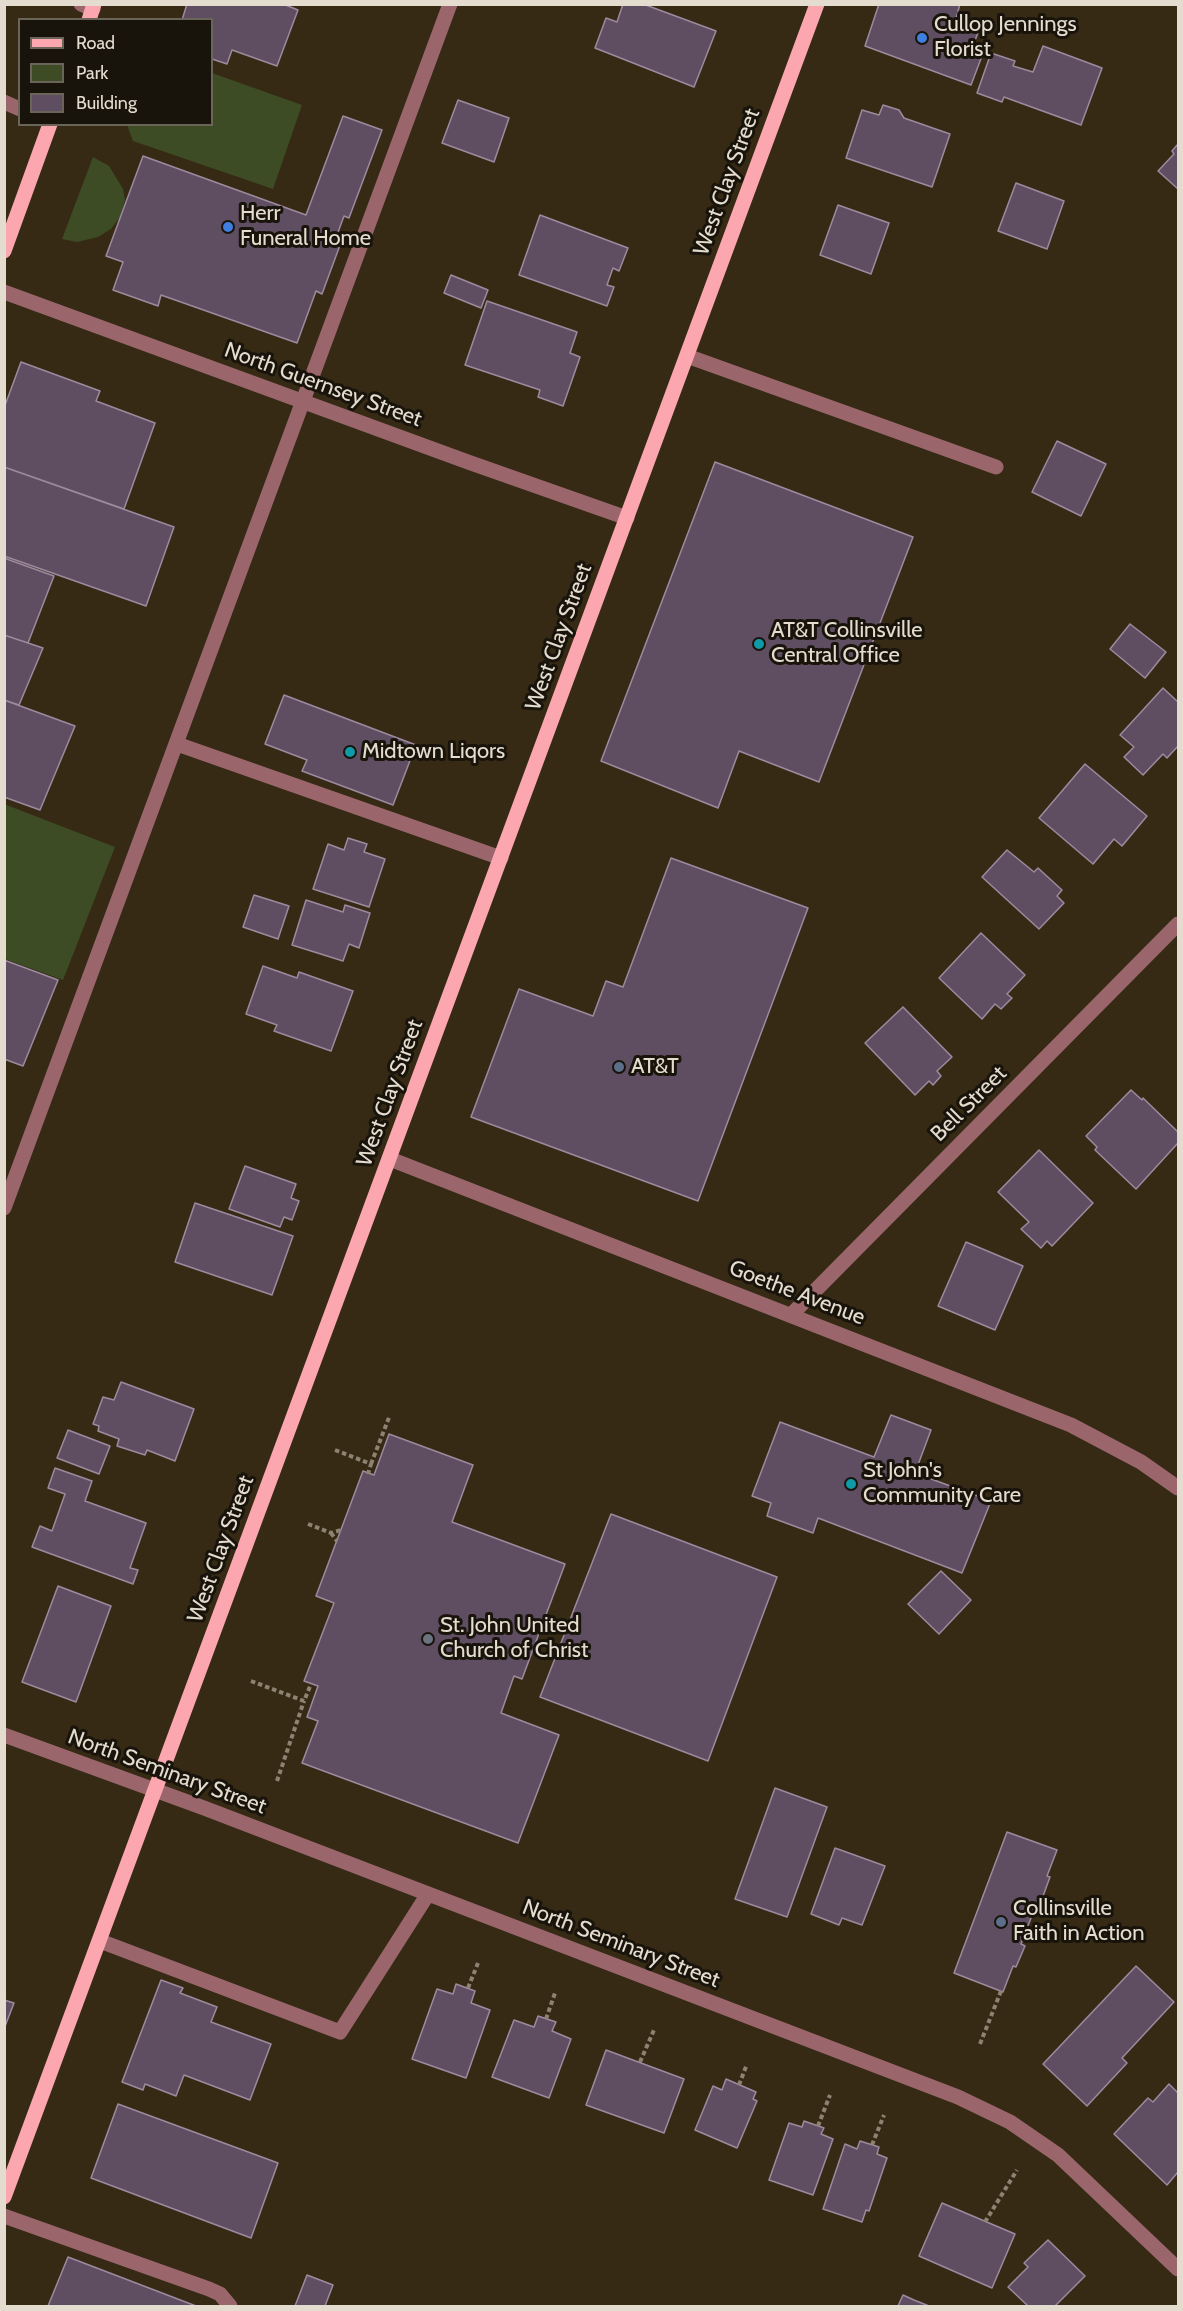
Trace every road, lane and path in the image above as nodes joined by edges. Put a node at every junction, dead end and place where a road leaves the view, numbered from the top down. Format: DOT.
graph roads {
  1 [pos="450,4"];
  2 [pos="817,4"];
  3 [pos="4,102"];
  4 [pos="18,108"];
  5 [pos="49,126"];
  6 [pos="4,251"];
  7 [pos="4,292"];
  8 [pos="687,356"];
  9 [pos="303,402"];
  10 [pos="996,467"];
  11 [pos="627,518"];
  12 [pos="177,744"];
  13 [pos="501,858"];
  14 [pos="1179,924"];
  15 [pos="390,1159"];
  16 [pos="4,1208"];
  17 [pos="791,1315"];
  18 [pos="390,1415"];
  19 [pos="335,1450"];
  20 [pos="372,1464"];
  21 [pos="368,1474"];
  22 [pos="1179,1488"];
  23 [pos="308,1524"];
  24 [pos="341,1530"];
  25 [pos="331,1533"];
  26 [pos="337,1541"];
  27 [pos="251,1681"];
  28 [pos="311,1684"];
  29 [pos="304,1701"];
  30 [pos="4,1735"];
  31 [pos="277,1781"];
  32 [pos="156,1791"];
  33 [pos="428,1894"];
  34 [pos="100,1941"];
  35 [pos="478,1963"];
  36 [pos="468,1988"];
  37 [pos="1001,1991"];
  38 [pos="555,1993"];
  39 [pos="546,2019"];
  40 [pos="654,2030"];
  41 [pos="980,2044"];
  42 [pos="640,2062"];
  43 [pos="747,2064"];
  44 [pos="739,2085"];
  45 [pos="830,2095"];
  46 [pos="884,2115"];
  47 [pos="818,2126"];
  48 [pos="872,2145"];
  49 [pos="1017,2170"];
  50 [pos="4,2197"];
  51 [pos="4,2216"];
  52 [pos="985,2222"];
  53 [pos="1179,2269"];
  54 [pos="230,2307"];
  1 -- 9 [label="street"];
  2 -- 8 [label="main road, West Clay Street"];
  3 -- 4 [label="street"];
  5 -- 6 [label="main road"];
  7 -- 9 [label="street, North Guernsey Street"];
  8 -- 10 [label="street"];
  8 -- 11 [label="main road, West Clay Street"];
  9 -- 11 [label="street, North Guernsey Street"];
  9 -- 12 [label="street"];
  11 -- 13 [label="main road, West Clay Street"];
  12 -- 13 [label="street"];
  12 -- 16 [label="street"];
  13 -- 15 [label="main road, West Clay Street"];
  14 -- 17 [label="street, Bell Street"];
  15 -- 17 [label="street, Goethe Avenue"];
  15 -- 32 [label="main road, West Clay Street"];
  17 -- 22 [label="street, Goethe Avenue"];
  18 -- 20 [label="path"];
  19 -- 20 [label="path"];
  20 -- 21 [label="path"];
  23 -- 25 [label="path"];
  24 -- 25 [label="path"];
  25 -- 26 [label="path"];
  27 -- 29 [label="path"];
  28 -- 29 [label="path"];
  29 -- 31 [label="path"];
  30 -- 32 [label="street, North Seminary Street"];
  32 -- 33 [label="street, North Seminary Street"];
  32 -- 34 [label="main road, West Clay Street"];
  33 -- 34 [label="street"];
  33 -- 53 [label="street, North Seminary Street"];
  34 -- 50 [label="main road, West Clay Street"];
  35 -- 36 [label="path"];
  37 -- 41 [label="path"];
  38 -- 39 [label="path"];
  40 -- 42 [label="path"];
  43 -- 44 [label="path"];
  45 -- 47 [label="path"];
  46 -- 48 [label="path"];
  49 -- 52 [label="path"];
  51 -- 54 [label="street"];
}
